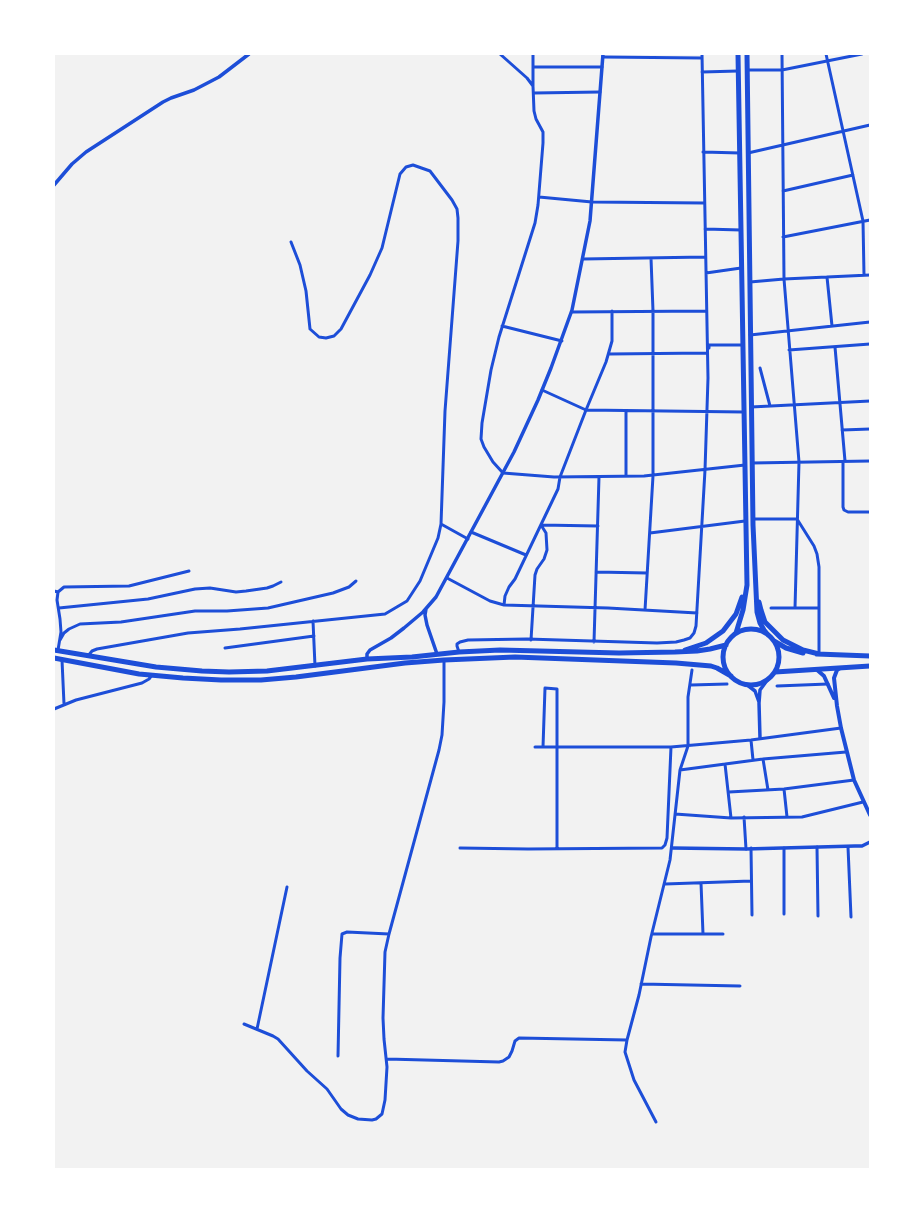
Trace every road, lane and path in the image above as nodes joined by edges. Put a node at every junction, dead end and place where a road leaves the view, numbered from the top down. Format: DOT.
graph roads {
  1 [pos="249,54"];
  2 [pos="500,54"];
  3 [pos="533,54"];
  4 [pos="738,54"];
  5 [pos="748,54"];
  6 [pos="782,54"];
  7 [pos="826,54"];
  8 [pos="862,54"];
  9 [pos="603,56"];
  10 [pos="653,56"];
  11 [pos="702,56"];
  12 [pos="828,61"];
  13 [pos="533,67"];
  14 [pos="602,67"];
  15 [pos="748,70"];
  16 [pos="782,70"];
  17 [pos="738,71"];
  18 [pos="702,72"];
  19 [pos="533,86"];
  20 [pos="600,92"];
  21 [pos="534,93"];
  22 [pos="870,125"];
  23 [pos="843,131"];
  24 [pos="782,145"];
  25 [pos="703,152"];
  26 [pos="740,153"];
  27 [pos="748,153"];
  28 [pos="853,175"];
  29 [pos="54,185"];
  30 [pos="783,191"];
  31 [pos="539,197"];
  32 [pos="592,202"];
  33 [pos="704,203"];
  34 [pos="870,220"];
  35 [pos="863,221"];
  36 [pos="705,230"];
  37 [pos="741,230"];
  38 [pos="784,237"];
  39 [pos="291,242"];
  40 [pos="705,257"];
  41 [pos="651,258"];
  42 [pos="583,259"];
  43 [pos="742,268"];
  44 [pos="706,273"];
  45 [pos="864,275"];
  46 [pos="870,275"];
  47 [pos="827,277"];
  48 [pos="784,279"];
  49 [pos="750,282"];
  50 [pos="612,311"];
  51 [pos="654,311"];
  52 [pos="706,311"];
  53 [pos="572,312"];
  54 [pos="870,322"];
  55 [pos="502,326"];
  56 [pos="832,326"];
  57 [pos="788,331"];
  58 [pos="750,335"];
  59 [pos="562,341"];
  60 [pos="870,344"];
  61 [pos="743,345"];
  62 [pos="835,347"];
  63 [pos="789,350"];
  64 [pos="707,353"];
  65 [pos="609,354"];
  66 [pos="654,354"];
  67 [pos="760,368"];
  68 [pos="542,390"];
  69 [pos="870,401"];
  70 [pos="840,403"];
  71 [pos="794,405"];
  72 [pos="770,406"];
  73 [pos="751,407"];
  74 [pos="586,410"];
  75 [pos="626,411"];
  76 [pos="653,411"];
  77 [pos="707,412"];
  78 [pos="744,412"];
  79 [pos="870,429"];
  80 [pos="842,430"];
  81 [pos="870,461"];
  82 [pos="799,462"];
  83 [pos="844,462"];
  84 [pos="752,463"];
  85 [pos="745,465"];
  86 [pos="705,470"];
  87 [pos="503,473"];
  88 [pos="626,476"];
  89 [pos="653,476"];
  90 [pos="560,477"];
  91 [pos="599,477"];
  92 [pos="870,512"];
  93 [pos="753,519"];
  94 [pos="798,519"];
  95 [pos="745,521"];
  96 [pos="441,524"];
  97 [pos="541,525"];
  98 [pos="598,526"];
  99 [pos="702,527"];
  100 [pos="471,532"];
  101 [pos="650,533"];
  102 [pos="468,539"];
  103 [pos="526,555"];
  104 [pos="189,571"];
  105 [pos="596,572"];
  106 [pos="647,573"];
  107 [pos="447,578"];
  108 [pos="356,581"];
  109 [pos="281,582"];
  110 [pos="747,585"];
  111 [pos="756,587"];
  112 [pos="56,591"];
  113 [pos="504,605"];
  114 [pos="533,606"];
  115 [pos="595,607"];
  116 [pos="59,608"];
  117 [pos="771,608"];
  118 [pos="795,608"];
  119 [pos="818,608"];
  120 [pos="426,609"];
  121 [pos="645,610"];
  122 [pos="697,613"];
  123 [pos="313,621"];
  124 [pos="736,633"];
  125 [pos="768,635"];
  126 [pos="314,636"];
  127 [pos="60,640"];
  128 [pos="531,640"];
  129 [pos="774,641"];
  130 [pos="594,642"];
  131 [pos="726,645"];
  132 [pos="225,648"];
  133 [pos="56,650"];
  134 [pos="459,652"];
  135 [pos="675,652"];
  136 [pos="437,654"];
  137 [pos="819,654"];
  138 [pos="88,656"];
  139 [pos="870,656"];
  140 [pos="54,658"];
  141 [pos="367,659"];
  142 [pos="62,660"];
  143 [pos="444,660"];
  144 [pos="315,666"];
  145 [pos="870,666"];
  146 [pos="841,667"];
  147 [pos="815,669"];
  148 [pos="692,670"];
  149 [pos="775,672"];
  150 [pos="152,675"];
  151 [pos="731,676"];
  152 [pos="768,679"];
  153 [pos="727,684"];
  154 [pos="746,684"];
  155 [pos="828,684"];
  156 [pos="691,685"];
  157 [pos="777,686"];
  158 [pos="759,703"];
  159 [pos="64,704"];
  160 [pos="837,706"];
  161 [pos="54,709"];
  162 [pos="841,728"];
  163 [pos="760,738"];
  164 [pos="751,740"];
  165 [pos="688,746"];
  166 [pos="535,747"];
  167 [pos="543,747"];
  168 [pos="558,747"];
  169 [pos="671,747"];
  170 [pos="846,752"];
  171 [pos="763,759"];
  172 [pos="753,760"];
  173 [pos="725,764"];
  174 [pos="680,770"];
  175 [pos="854,780"];
  176 [pos="784,789"];
  177 [pos="768,790"];
  178 [pos="728,792"];
  179 [pos="863,802"];
  180 [pos="868,809"];
  181 [pos="675,814"];
  182 [pos="870,815"];
  183 [pos="744,817"];
  184 [pos="731,818"];
  185 [pos="787,818"];
  186 [pos="870,842"];
  187 [pos="848,846"];
  188 [pos="817,847"];
  189 [pos="460,848"];
  190 [pos="672,848"];
  191 [pos="784,848"];
  192 [pos="557,849"];
  193 [pos="748,849"];
  194 [pos="752,881"];
  195 [pos="701,883"];
  196 [pos="665,884"];
  197 [pos="288,887"];
  198 [pos="784,914"];
  199 [pos="752,915"];
  200 [pos="818,916"];
  201 [pos="851,917"];
  202 [pos="389,934"];
  203 [pos="652,934"];
  204 [pos="703,934"];
  205 [pos="723,934"];
  206 [pos="641,984"];
  207 [pos="740,986"];
  208 [pos="244,1024"];
  209 [pos="257,1029"];
  210 [pos="627,1040"];
  211 [pos="338,1056"];
  212 [pos="387,1059"];
  213 [pos="656,1122"];
  1 -- 29 [label="street"];
  2 -- 19 [label="street"];
  3 -- 13 [label="street"];
  4 -- 17 [label="highway"];
  5 -- 15 [label="highway"];
  6 -- 16 [label="street"];
  7 -- 12 [label="street"];
  8 -- 12 [label="street"];
  9 -- 10 [label="street"];
  9 -- 14 [label="street"];
  10 -- 11 [label="street"];
  11 -- 18 [label="street"];
  12 -- 16 [label="street"];
  12 -- 23 [label="street"];
  13 -- 14 [label="street"];
  13 -- 19 [label="street"];
  14 -- 20 [label="street"];
  15 -- 16 [label="street"];
  15 -- 27 [label="highway"];
  16 -- 24 [label="street"];
  17 -- 18 [label="street"];
  17 -- 26 [label="highway"];
  18 -- 25 [label="street"];
  19 -- 21 [label="street"];
  20 -- 21 [label="street"];
  20 -- 32 [label="street"];
  21 -- 31 [label="street"];
  22 -- 23 [label="street"];
  23 -- 24 [label="street"];
  23 -- 28 [label="street"];
  24 -- 27 [label="street"];
  24 -- 30 [label="street"];
  25 -- 26 [label="street"];
  25 -- 33 [label="street"];
  26 -- 37 [label="highway"];
  27 -- 49 [label="highway"];
  28 -- 30 [label="street"];
  28 -- 35 [label="street"];
  30 -- 38 [label="street"];
  31 -- 32 [label="street"];
  31 -- 55 [label="street"];
  32 -- 33 [label="street"];
  32 -- 42 [label="street"];
  33 -- 36 [label="street"];
  34 -- 35 [label="street"];
  35 -- 38 [label="street"];
  35 -- 45 [label="street"];
  36 -- 37 [label="street"];
  36 -- 40 [label="street"];
  37 -- 43 [label="highway"];
  38 -- 48 [label="street"];
  39 -- 96 [label="street"];
  40 -- 41 [label="street"];
  40 -- 44 [label="street"];
  41 -- 42 [label="street"];
  41 -- 51 [label="street"];
  42 -- 53 [label="street"];
  43 -- 44 [label="street"];
  43 -- 61 [label="highway"];
  44 -- 52 [label="street"];
  45 -- 46 [label="street"];
  45 -- 47 [label="street"];
  47 -- 48 [label="street"];
  47 -- 56 [label="street"];
  48 -- 49 [label="street"];
  48 -- 57 [label="street"];
  49 -- 58 [label="highway"];
  50 -- 51 [label="street"];
  50 -- 53 [label="street"];
  50 -- 65 [label="street"];
  51 -- 52 [label="street"];
  51 -- 66 [label="street"];
  52 -- 64 [label="street"];
  53 -- 59 [label="street"];
  54 -- 56 [label="street"];
  55 -- 59 [label="street"];
  55 -- 87 [label="street"];
  56 -- 57 [label="street"];
  57 -- 58 [label="street"];
  57 -- 63 [label="street"];
  58 -- 73 [label="highway"];
  59 -- 68 [label="street"];
  60 -- 62 [label="street"];
  61 -- 64 [label="street"];
  61 -- 78 [label="highway"];
  62 -- 63 [label="street"];
  62 -- 70 [label="street"];
  63 -- 71 [label="street"];
  64 -- 66 [label="street"];
  64 -- 77 [label="street"];
  65 -- 66 [label="street"];
  65 -- 74 [label="street"];
  66 -- 76 [label="street"];
  67 -- 72 [label="street"];
  68 -- 74 [label="street"];
  68 -- 87 [label="street"];
  69 -- 70 [label="street"];
  70 -- 71 [label="street"];
  70 -- 80 [label="street"];
  71 -- 72 [label="street"];
  71 -- 82 [label="street"];
  72 -- 73 [label="street"];
  73 -- 84 [label="highway"];
  74 -- 75 [label="street"];
  74 -- 90 [label="street"];
  75 -- 76 [label="street"];
  75 -- 88 [label="street"];
  76 -- 77 [label="street"];
  76 -- 89 [label="street"];
  77 -- 78 [label="street"];
  77 -- 86 [label="street"];
  78 -- 85 [label="highway"];
  79 -- 80 [label="street"];
  80 -- 83 [label="street"];
  81 -- 83 [label="street"];
  82 -- 83 [label="street"];
  82 -- 84 [label="street"];
  82 -- 94 [label="street"];
  83 -- 92 [label="street"];
  84 -- 93 [label="highway"];
  85 -- 86 [label="street"];
  85 -- 95 [label="highway"];
  86 -- 89 [label="street"];
  86 -- 99 [label="street"];
  87 -- 90 [label="street"];
  87 -- 100 [label="street"];
  88 -- 89 [label="street"];
  88 -- 91 [label="street"];
  89 -- 101 [label="street"];
  90 -- 91 [label="street"];
  90 -- 97 [label="street"];
  91 -- 98 [label="street"];
  93 -- 94 [label="street"];
  93 -- 111 [label="highway"];
  94 -- 118 [label="street"];
  94 -- 119 [label="street"];
  95 -- 99 [label="street"];
  95 -- 110 [label="highway"];
  96 -- 102 [label="street"];
  96 -- 123 [label="street"];
  97 -- 98 [label="street"];
  97 -- 103 [label="street"];
  97 -- 114 [label="street"];
  98 -- 105 [label="street"];
  99 -- 101 [label="street"];
  99 -- 122 [label="street"];
  100 -- 102 [label="street"];
  100 -- 103 [label="street"];
  101 -- 106 [label="street"];
  102 -- 107 [label="street"];
  103 -- 113 [label="street"];
  104 -- 112 [label="street"];
  105 -- 106 [label="street"];
  105 -- 115 [label="street"];
  106 -- 121 [label="street"];
  107 -- 113 [label="street"];
  107 -- 120 [label="street"];
  108 -- 127 [label="street"];
  109 -- 116 [label="street"];
  110 -- 124 [label="highway"];
  110 -- 135 [label="highway"];
  111 -- 125 [label="highway"];
  111 -- 137 [label="highway"];
  112 -- 116 [label="street"];
  113 -- 114 [label="street"];
  114 -- 115 [label="street"];
  114 -- 128 [label="street"];
  115 -- 121 [label="street"];
  115 -- 130 [label="street"];
  116 -- 127 [label="street"];
  117 -- 118 [label="street"];
  118 -- 119 [label="street"];
  119 -- 137 [label="street"];
  120 -- 136 [label="street"];
  120 -- 141 [label="street"];
  121 -- 122 [label="street"];
  122 -- 130 [label="street"];
  123 -- 126 [label="street"];
  123 -- 138 [label="street"];
  124 -- 125 [label="highway"];
  124 -- 131 [label="highway"];
  125 -- 129 [label="highway"];
  126 -- 132 [label="street"];
  126 -- 144 [label="street"];
  127 -- 133 [label="street"];
  128 -- 130 [label="street"];
  128 -- 134 [label="street"];
  129 -- 137 [label="highway"];
  129 -- 149 [label="highway"];
  131 -- 135 [label="highway"];
  131 -- 151 [label="highway"];
  133 -- 138 [label="highway"];
  134 -- 135 [label="highway"];
  134 -- 136 [label="highway"];
  136 -- 141 [label="highway"];
  137 -- 139 [label="highway"];
  138 -- 144 [label="highway"];
  140 -- 142 [label="highway"];
  141 -- 144 [label="highway"];
  142 -- 150 [label="highway"];
  142 -- 159 [label="street"];
  143 -- 150 [label="highway"];
  143 -- 151 [label="highway"];
  143 -- 202 [label="street"];
  145 -- 146 [label="highway"];
  146 -- 147 [label="highway"];
  146 -- 160 [label="main road"];
  147 -- 149 [label="highway"];
  147 -- 155 [label="main road"];
  148 -- 156 [label="street"];
  149 -- 152 [label="highway"];
  150 -- 159 [label="street"];
  151 -- 154 [label="highway"];
  152 -- 154 [label="highway"];
  152 -- 158 [label="street"];
  153 -- 156 [label="street"];
  154 -- 158 [label="street"];
  155 -- 157 [label="street"];
  155 -- 160 [label="main road"];
  156 -- 165 [label="street"];
  158 -- 163 [label="street"];
  159 -- 161 [label="street"];
  160 -- 162 [label="main road"];
  162 -- 163 [label="street"];
  162 -- 170 [label="main road"];
  163 -- 164 [label="street"];
  164 -- 165 [label="street"];
  164 -- 172 [label="street"];
  165 -- 169 [label="street"];
  165 -- 174 [label="street"];
  166 -- 167 [label="street"];
  167 -- 168 [label="street"];
  167 -- 168 [label="street"];
  168 -- 169 [label="street"];
  168 -- 192 [label="street"];
  169 -- 192 [label="street"];
  170 -- 171 [label="street"];
  170 -- 175 [label="main road"];
  171 -- 172 [label="street"];
  171 -- 177 [label="street"];
  172 -- 173 [label="street"];
  173 -- 174 [label="street"];
  173 -- 178 [label="street"];
  174 -- 181 [label="street"];
  175 -- 176 [label="street"];
  175 -- 179 [label="main road"];
  176 -- 177 [label="street"];
  176 -- 185 [label="street"];
  177 -- 178 [label="street"];
  178 -- 184 [label="street"];
  179 -- 180 [label="main road"];
  179 -- 185 [label="street"];
  180 -- 182 [label="main road"];
  181 -- 184 [label="street"];
  181 -- 190 [label="street"];
  183 -- 184 [label="street"];
  183 -- 185 [label="street"];
  183 -- 193 [label="street"];
  186 -- 187 [label="street"];
  187 -- 188 [label="street"];
  187 -- 201 [label="street"];
  188 -- 191 [label="street"];
  188 -- 200 [label="street"];
  189 -- 192 [label="street"];
  190 -- 193 [label="street"];
  190 -- 196 [label="street"];
  191 -- 193 [label="street"];
  191 -- 198 [label="street"];
  193 -- 194 [label="street"];
  194 -- 195 [label="street"];
  194 -- 199 [label="street"];
  195 -- 196 [label="street"];
  195 -- 204 [label="street"];
  196 -- 203 [label="street"];
  197 -- 209 [label="street"];
  202 -- 211 [label="street"];
  202 -- 212 [label="street"];
  203 -- 204 [label="street"];
  203 -- 206 [label="street"];
  204 -- 205 [label="street"];
  206 -- 207 [label="street"];
  206 -- 210 [label="street"];
  208 -- 209 [label="street"];
  209 -- 212 [label="street"];
  210 -- 212 [label="street"];
  210 -- 213 [label="street"];
}
